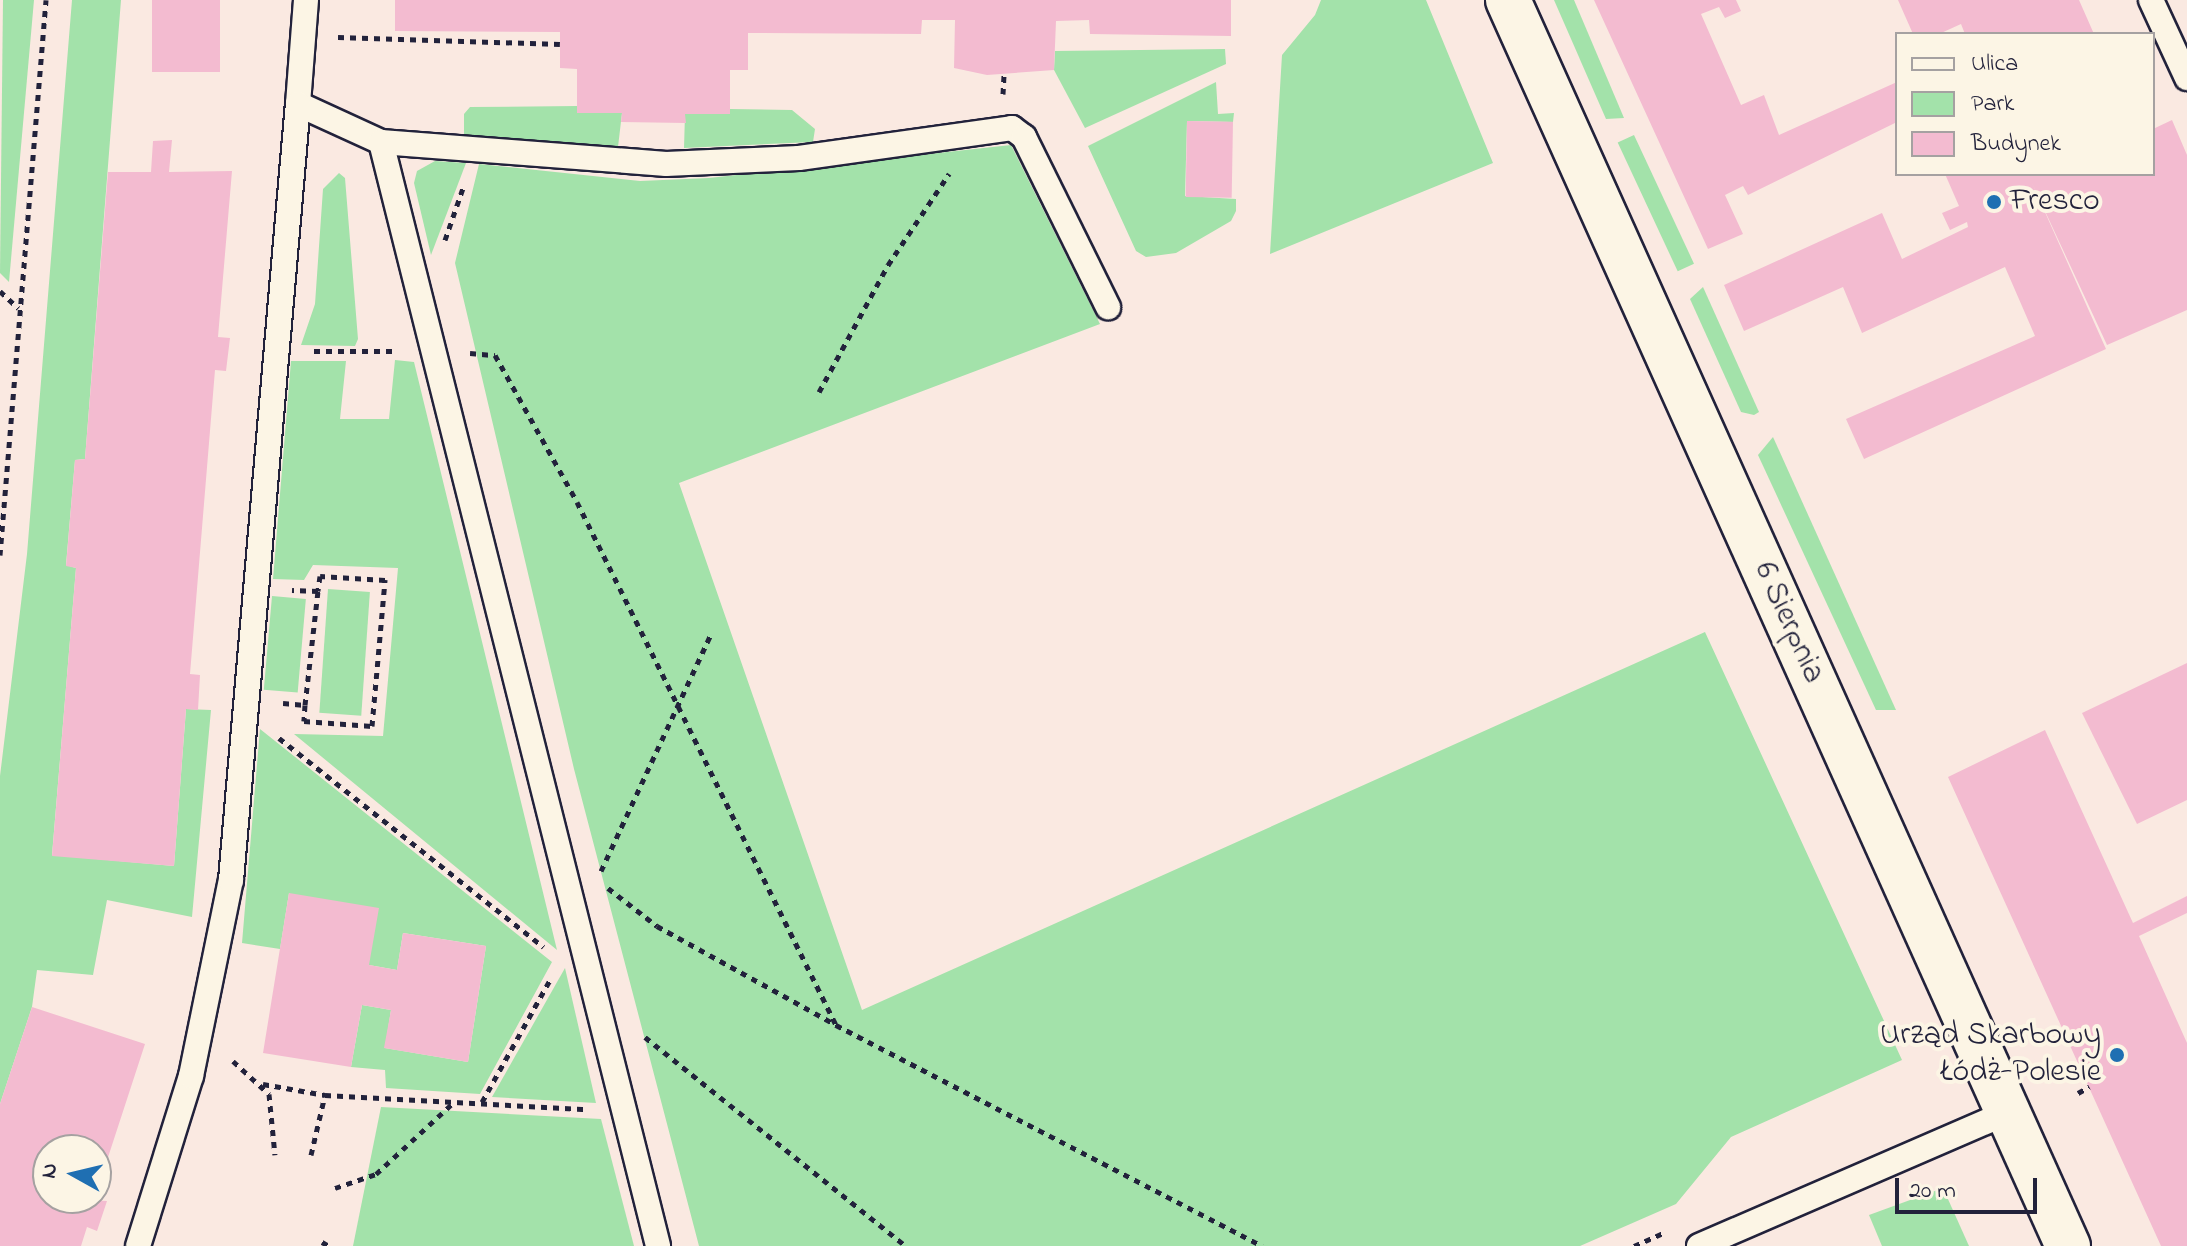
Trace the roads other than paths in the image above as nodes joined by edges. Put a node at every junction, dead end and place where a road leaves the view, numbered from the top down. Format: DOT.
graph roads {
  1 [pos="306,0"];
  2 [pos="1508,0"];
  3 [pos="2151,0"];
  4 [pos="2187,78"];
  5 [pos="298,104"];
  6 [pos="381,142"];
  7 [pos="1108,307"];
  8 [pos="2007,1113"];
  9 [pos="138,1246"];
  10 [pos="658,1246"];
  11 [pos="1699,1246"];
  12 [pos="2068,1246"];
  1 -- 5 [label="lane"];
  2 -- 8 [label="street, 6 Sierpnia"];
  3 -- 4 [label="lane"];
  5 -- 6 [label="lane"];
  5 -- 9 [label="lane"];
  6 -- 7 [label="lane"];
  6 -- 10 [label="lane"];
  8 -- 11 [label="lane"];
  8 -- 12 [label="street, 6 Sierpnia"];
}
